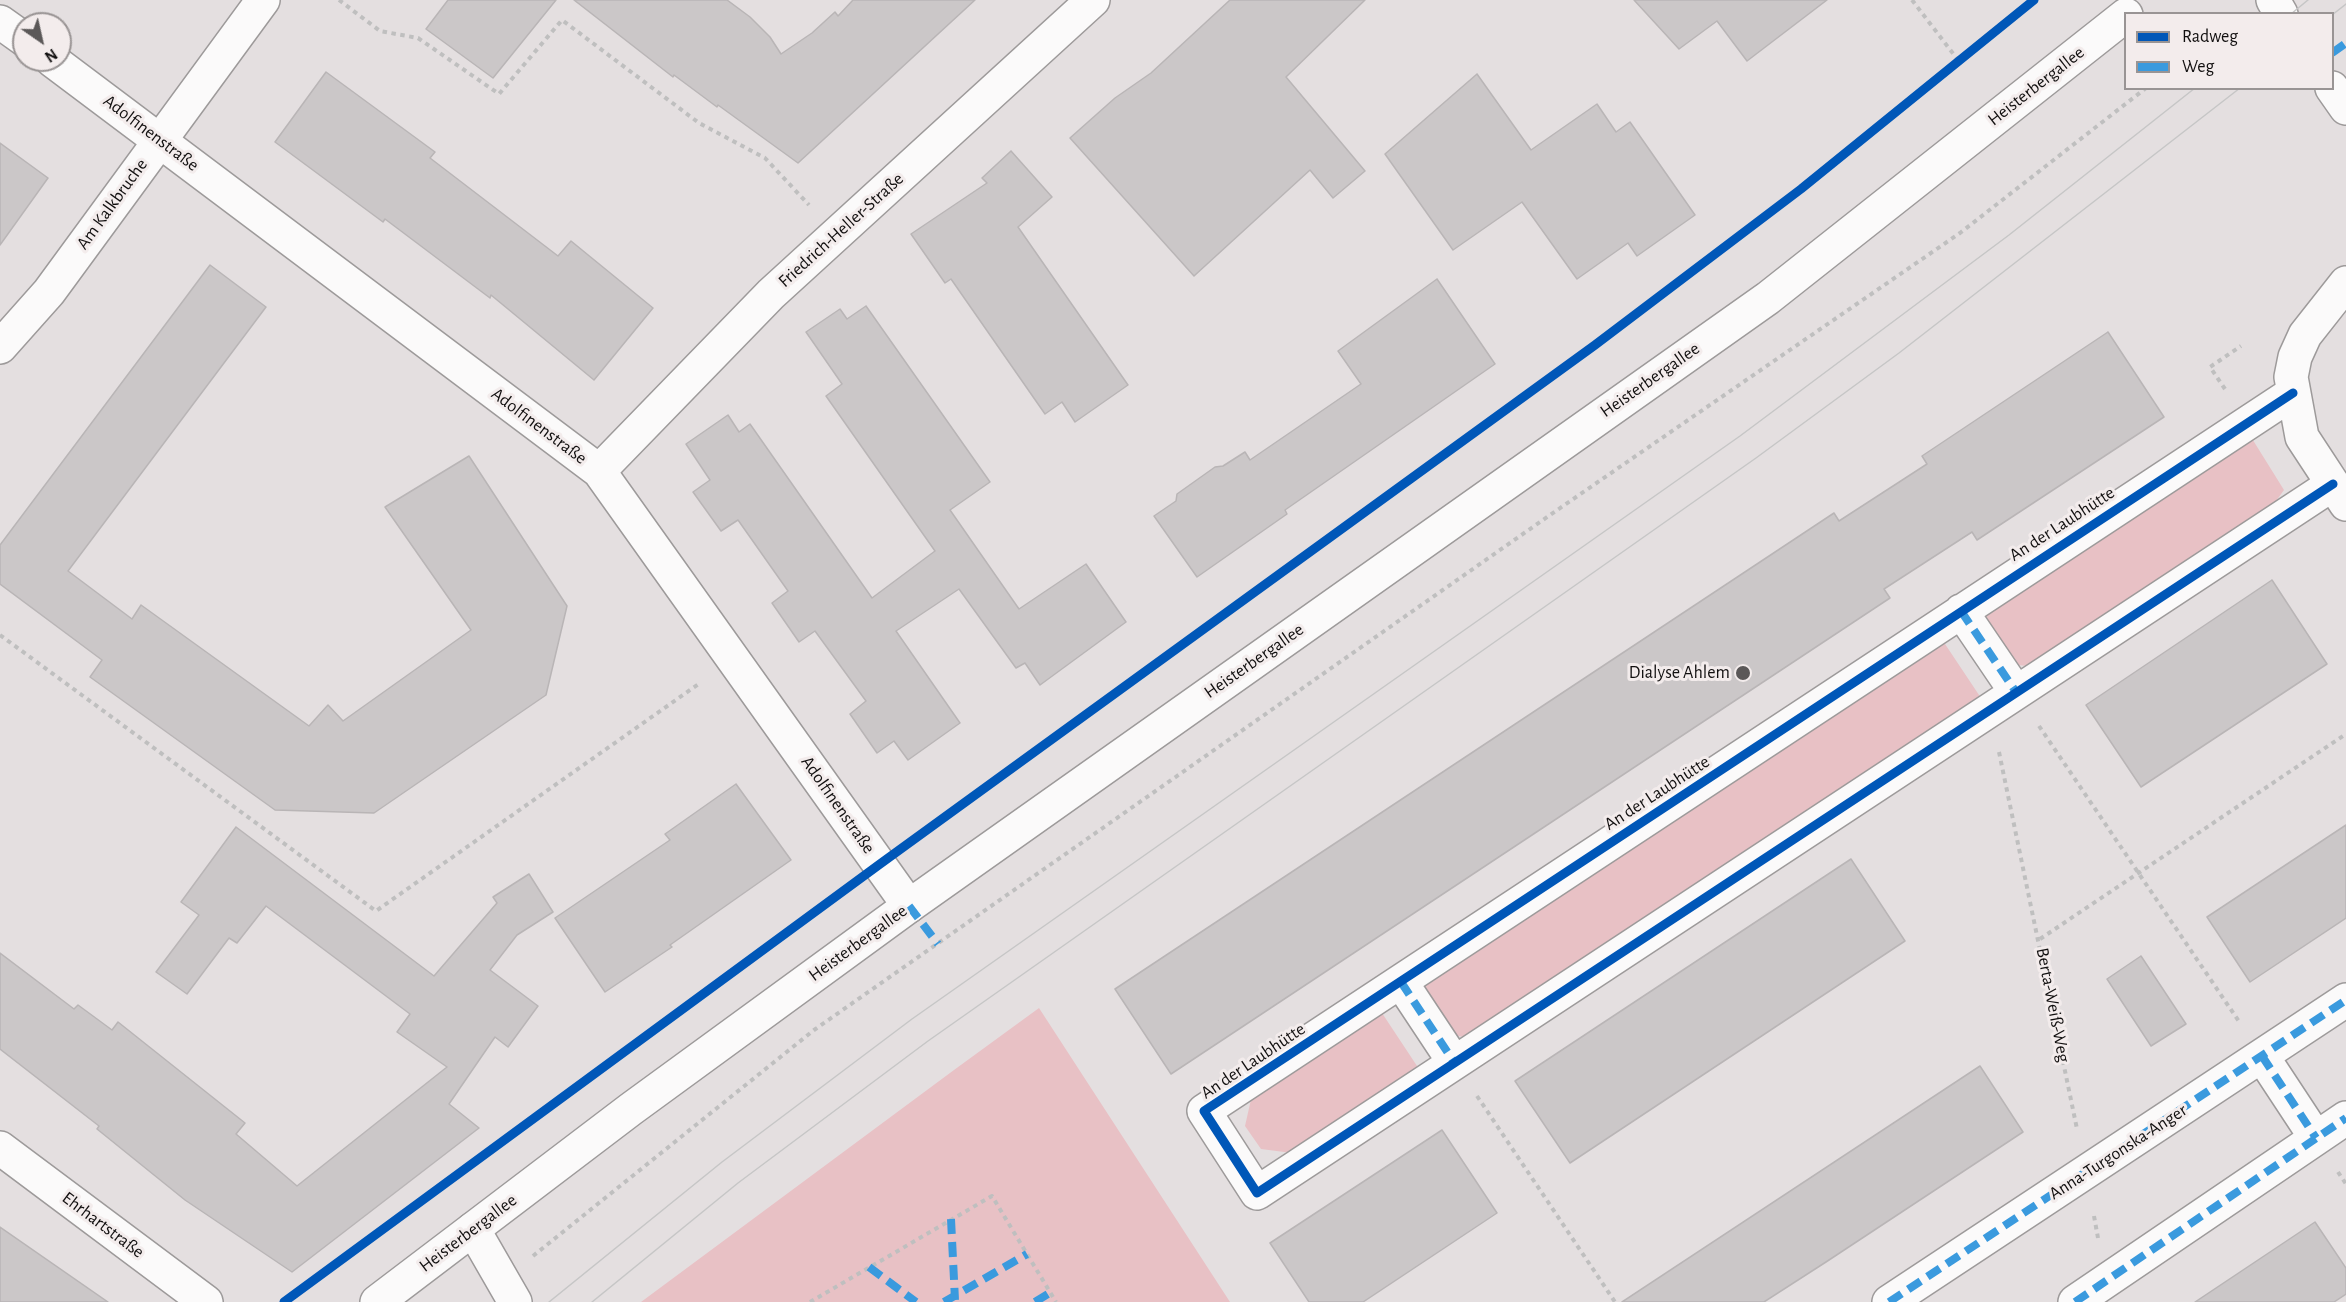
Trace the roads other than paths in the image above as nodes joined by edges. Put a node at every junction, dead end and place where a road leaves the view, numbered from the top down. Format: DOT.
graph roads {
  1 [pos="263,0"];
  2 [pos="1093,0"];
  3 [pos="2145,0"];
  4 [pos="2130,12"];
  5 [pos="2124,16"];
  6 [pos="68,72"];
  7 [pos="2333,90"];
  8 [pos="2346,108"];
  9 [pos="159,139"];
  10 [pos="2346,283"];
  11 [pos="0,347"];
  12 [pos="2293,393"];
  13 [pos="599,471"];
  14 [pos="2340,494"];
  15 [pos="1961,611"];
  16 [pos="2003,701"];
  17 [pos="909,906"];
  18 [pos="1401,981"];
  19 [pos="2346,1000"];
  20 [pos="2262,1056"];
  21 [pos="1454,1062"];
  22 [pos="2346,1118"];
  23 [pos="2316,1138"];
  24 [pos="0,1148"];
  25 [pos="473,1229"];
  26 [pos="509,1291"];
  27 [pos="206,1302"];
  28 [pos="377,1302"];
  29 [pos="1889,1302"];
  30 [pos="2075,1302"];
  1 -- 9 [label="street, Am Kalkbruche"];
  2 -- 13 [label="street, Friedrich-Heller-Straße"];
  3 -- 4 [label="street, Heisterbergallee"];
  5 -- 17 [label="street, Heisterbergallee"];
  6 -- 9 [label="street, Adolfinenstraße"];
  7 -- 8 [label="street"];
  9 -- 11 [label="street, Am Kalkbruche"];
  9 -- 13 [label="street, Adolfinenstraße"];
  10 -- 12 [label="street"];
  12 -- 14 [label="street"];
  12 -- 15 [label="street, An der Laubhütte"];
  13 -- 17 [label="street, Adolfinenstraße"];
  14 -- 16 [label="street, An der Laubhütte"];
  15 -- 16 [label="street"];
  15 -- 18 [label="street, An der Laubhütte"];
  16 -- 21 [label="street, An der Laubhütte"];
  17 -- 25 [label="street, Heisterbergallee"];
  18 -- 21 [label="street"];
  18 -- 21 [label="street, An der Laubhütte"];
  19 -- 20 [label="street, Anna-Turgonska-Anger"];
  20 -- 23 [label="street"];
  20 -- 29 [label="street, Anna-Turgonska-Anger"];
  22 -- 23 [label="street"];
  23 -- 30 [label="street"];
  24 -- 27 [label="street, Ehrhartstraße"];
  25 -- 26 [label="street"];
  25 -- 28 [label="street, Heisterbergallee"];
}
